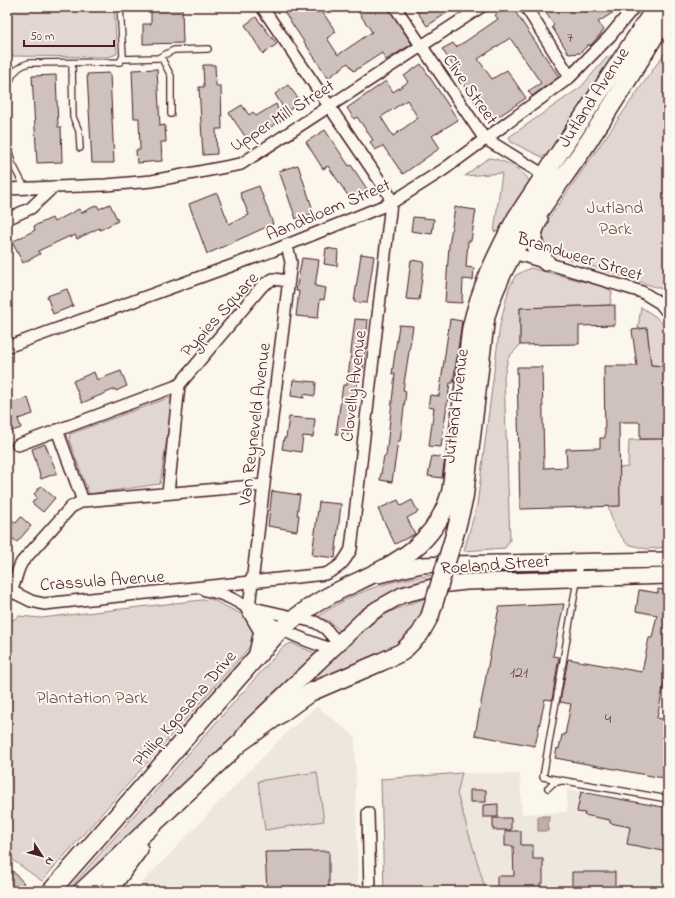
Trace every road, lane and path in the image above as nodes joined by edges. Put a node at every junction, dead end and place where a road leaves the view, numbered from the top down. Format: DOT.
graph roads {
  1 [pos="120,7"];
  2 [pos="262,7"];
  3 [pos="395,7"];
  4 [pos="480,7"];
  5 [pos="526,7"];
  6 [pos="634,7"];
  7 [pos="656,7"];
  8 [pos="668,14"];
  9 [pos="420,47"];
  10 [pos="208,49"];
  11 [pos="161,57"];
  12 [pos="122,59"];
  13 [pos="72,63"];
  14 [pos="570,77"];
  15 [pos="7,96"];
  16 [pos="330,105"];
  17 [pos="171,114"];
  18 [pos="484,138"];
  19 [pos="7,144"];
  20 [pos="80,148"];
  21 [pos="544,175"];
  22 [pos="559,184"];
  23 [pos="53,187"];
  24 [pos="7,188"];
  25 [pos="25,188"];
  26 [pos="547,200"];
  27 [pos="391,203"];
  28 [pos="7,219"];
  29 [pos="287,246"];
  30 [pos="506,250"];
  31 [pos="546,262"];
  32 [pos="289,281"];
  33 [pos="668,313"];
  34 [pos="7,347"];
  35 [pos="180,384"];
  36 [pos="57,430"];
  37 [pos="18,445"];
  38 [pos="264,485"];
  39 [pos="168,493"];
  40 [pos="83,501"];
  41 [pos="668,560"];
  42 [pos="580,562"];
  43 [pos="338,569"];
  44 [pos="668,576"];
  45 [pos="369,578"];
  46 [pos="577,578"];
  47 [pos="7,580"];
  48 [pos="254,581"];
  49 [pos="196,589"];
  50 [pos="8,593"];
  51 [pos="249,607"];
  52 [pos="296,617"];
  53 [pos="281,629"];
  54 [pos="335,646"];
  55 [pos="257,655"];
  56 [pos="240,742"];
  57 [pos="564,781"];
  58 [pos="548,788"];
  59 [pos="668,799"];
  60 [pos="166,812"];
  61 [pos="368,813"];
  62 [pos="51,891"];
  63 [pos="82,891"];
  64 [pos="108,891"];
  65 [pos="370,891"];
  1 -- 12 [label="lane"];
  2 -- 16 [label="street"];
  3 -- 9 [label="street, Clive Street"];
  4 -- 9 [label="street, Upper Mill Street"];
  5 -- 14 [label="street"];
  6 -- 14 [label="street, Aandbloem Street"];
  7 -- 21 [label="main road, Jutland Avenue"];
  8 -- 22 [label="main road, Jutland Avenue"];
  9 -- 16 [label="street, Upper Mill Street"];
  9 -- 18 [label="street, Clive Street"];
  10 -- 11 [label="lane"];
  11 -- 12 [label="lane"];
  11 -- 17 [label="lane"];
  12 -- 13 [label="lane"];
  13 -- 15 [label="lane"];
  13 -- 20 [label="lane"];
  14 -- 18 [label="street, Aandbloem Street"];
  16 -- 23 [label="street, Upper Mill Street"];
  16 -- 27 [label="street"];
  18 -- 21 [label="street, Clive Street"];
  18 -- 27 [label="street, Aandbloem Street"];
  19 -- 25 [label="lane"];
  21 -- 22 [label="street, Clive Street"];
  21 -- 30 [label="main road, Jutland Avenue"];
  22 -- 26 [label="main road, Jutland Avenue"];
  23 -- 25 [label="street, Upper Mill Street"];
  23 -- 28 [label="street"];
  24 -- 25 [label="street, Upper Mill Street"];
  26 -- 30 [label="main road, Jutland Avenue"];
  26 -- 31 [label="main road"];
  27 -- 29 [label="street, Aandbloem Street"];
  27 -- 43 [label="street, Clovelly Avenue"];
  29 -- 32 [label="street, Van Reyneveld Avenue"];
  29 -- 34 [label="street, Aandbloem Street"];
  30 -- 31 [label="street, Brandweer Street"];
  30 -- 45 [label="main road, Jutland Avenue"];
  30 -- 56 [label="main road, Jutland Avenue, bridge"];
  31 -- 33 [label="street, Brandweer Street"];
  32 -- 35 [label="street, Pypies Square"];
  32 -- 38 [label="street, Van Reyneveld Avenue"];
  35 -- 36 [label="street, Pypies Square"];
  35 -- 39 [label="street, Pypies Square"];
  36 -- 37 [label="street, Pypies Square"];
  36 -- 40 [label="street"];
  38 -- 39 [label="street"];
  38 -- 48 [label="street, Van Reyneveld Avenue"];
  39 -- 40 [label="street"];
  40 -- 50 [label="street"];
  41 -- 42 [label="main road, Roeland Street"];
  42 -- 45 [label="main road, Roeland Street"];
  42 -- 46 [label="lane"];
  43 -- 48 [label="street, Crassula Avenue"];
  44 -- 46 [label="main road, Roeland Street"];
  45 -- 52 [label="main road, Philip Kgosana Drive"];
  46 -- 54 [label="main road, Roeland Street"];
  46 -- 57 [label="lane"];
  47 -- 50 [label="street"];
  48 -- 49 [label="street, Crassula Avenue"];
  48 -- 51 [label="street, Van Reyneveld Avenue"];
  49 -- 50 [label="street, Crassula Avenue"];
  49 -- 51 [label="street, Crassula Avenue"];
  51 -- 52 [label="street, Crassula Avenue"];
  51 -- 53 [label="street, Crassula Avenue"];
  51 -- 55 [label="main road"];
  52 -- 53 [label="main road, Philip Kgosana Drive"];
  52 -- 54 [label="street, Crassula Avenue"];
  53 -- 54 [label="street, Crassula Avenue"];
  53 -- 55 [label="main road, Philip Kgosana Drive"];
  54 -- 56 [label="main road, Roeland Street"];
  55 -- 62 [label="main road, Philip Kgosana Drive"];
  56 -- 60 [label="main road"];
  57 -- 58 [label="lane"];
  57 -- 59 [label="lane"];
  60 -- 63 [label="main road"];
  60 -- 64 [label="main road"];
  61 -- 65 [label="street"];
}
